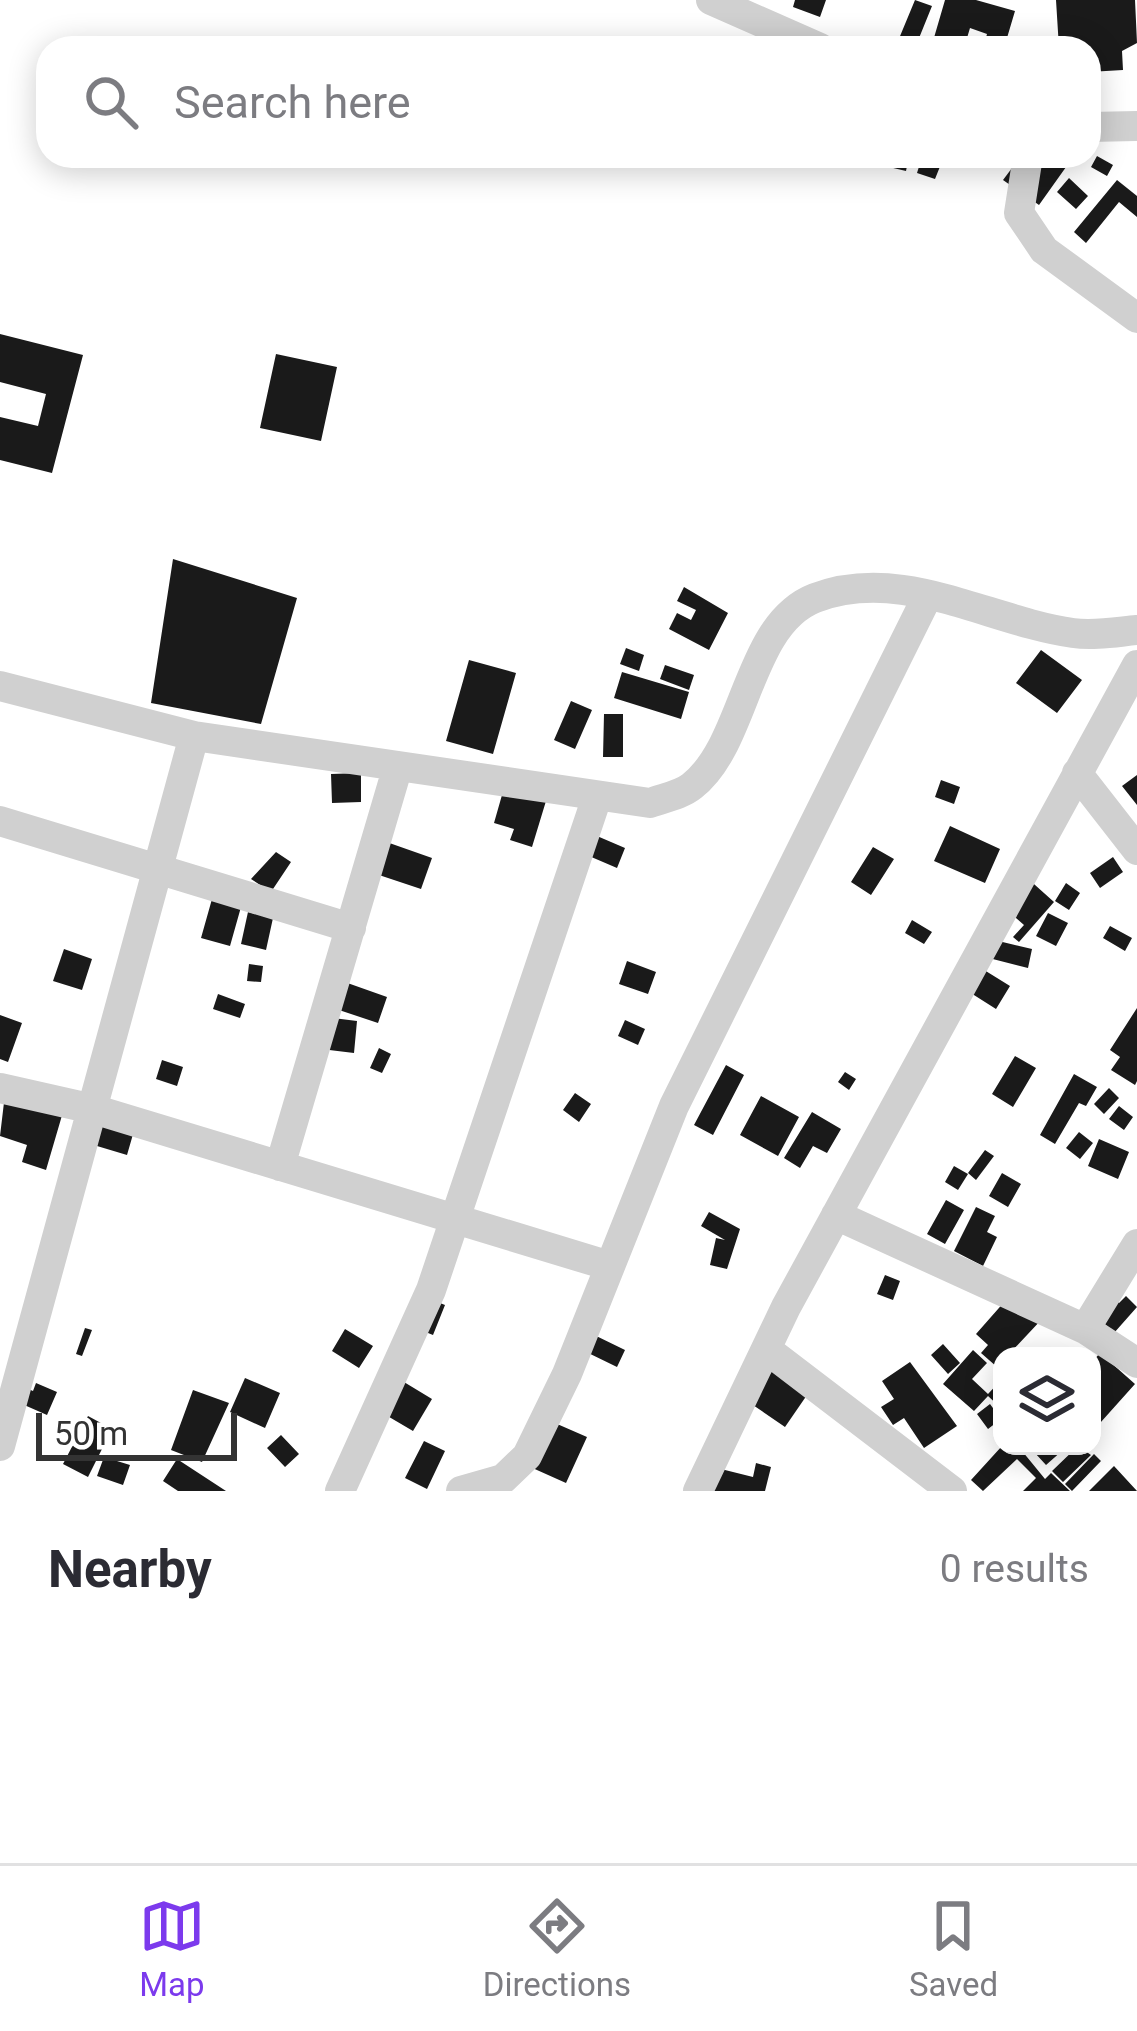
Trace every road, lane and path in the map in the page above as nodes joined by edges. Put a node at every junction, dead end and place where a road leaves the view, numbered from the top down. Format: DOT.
graph roads {
  1 [pos="711,0"];
  2 [pos="793,36"];
  3 [pos="1135,127"];
  4 [pos="1101,128"];
  5 [pos="1026,168"];
  6 [pos="1137,318"];
  7 [pos="928,595"];
  8 [pos="1137,630"];
  9 [pos="1137,665"];
  10 [pos="0,686"];
  11 [pos="194,736"];
  12 [pos="398,766"];
  13 [pos="1077,773"];
  14 [pos="596,797"];
  15 [pos="0,821"];
  16 [pos="1137,850"];
  17 [pos="158,870"];
  18 [pos="351,928"];
  19 [pos="0,1088"];
  20 [pos="93,1109"];
  21 [pos="280,1166"];
  22 [pos="836,1215"];
  23 [pos="454,1217"];
  24 [pos="1137,1244"];
  25 [pos="610,1266"];
  26 [pos="1085,1329"];
  27 [pos="766,1349"];
  28 [pos="1137,1363"];
  29 [pos="0,1446"];
  30 [pos="501,1487"];
  31 [pos="947,1489"];
  32 [pos="340,1491"];
  33 [pos="461,1491"];
  34 [pos="698,1491"];
  1 -- 2 [label="street"];
  3 -- 4 [label="street"];
  5 -- 6 [label="street"];
  7 -- 8 [label="street"];
  7 -- 14 [label="street"];
  7 -- 25 [label="street"];
  9 -- 13 [label="street"];
  10 -- 11 [label="street"];
  11 -- 12 [label="street"];
  11 -- 17 [label="street"];
  12 -- 14 [label="street"];
  12 -- 18 [label="street"];
  13 -- 16 [label="street"];
  13 -- 22 [label="street"];
  14 -- 23 [label="street"];
  15 -- 17 [label="street"];
  17 -- 18 [label="street"];
  17 -- 20 [label="street"];
  18 -- 21 [label="street"];
  19 -- 20 [label="street"];
  20 -- 21 [label="street"];
  20 -- 29 [label="street"];
  21 -- 23 [label="street"];
  22 -- 26 [label="street"];
  22 -- 27 [label="street"];
  23 -- 25 [label="street"];
  23 -- 32 [label="street"];
  24 -- 26 [label="street"];
  25 -- 30 [label="street"];
  26 -- 28 [label="street"];
  27 -- 31 [label="street"];
  27 -- 34 [label="street"];
  30 -- 33 [label="street"];
}
